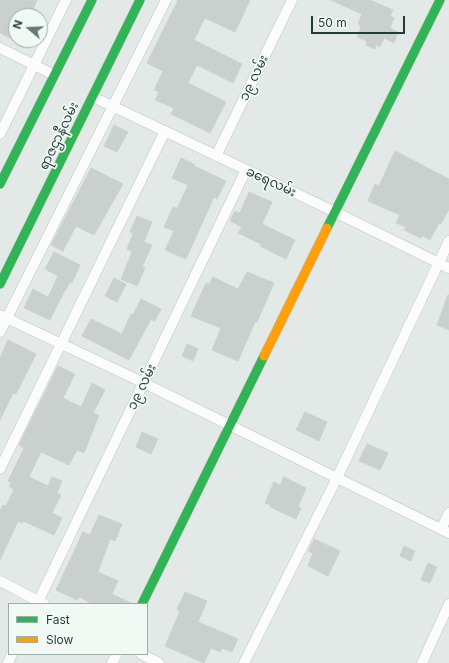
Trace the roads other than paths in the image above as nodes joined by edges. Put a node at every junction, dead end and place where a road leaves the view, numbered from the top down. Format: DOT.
graph roads {
  1 [pos="66,0"];
  2 [pos="92,0"];
  3 [pos="140,0"];
  4 [pos="166,0"];
  5 [pos="292,0"];
  6 [pos="440,0"];
  7 [pos="0,48"];
  8 [pos="34,65"];
  9 [pos="54,75"];
  10 [pos="93,97"];
  11 [pos="113,106"];
  12 [pos="165,131"];
  13 [pos="0,134"];
  14 [pos="216,156"];
  15 [pos="246,170"];
  16 [pos="0,184"];
  17 [pos="335,212"];
  18 [pos="449,241"];
  19 [pos="438,263"];
  20 [pos="449,268"];
  21 [pos="0,284"];
  22 [pos="3,316"];
  23 [pos="0,332"];
  24 [pos="62,344"];
  25 [pos="144,383"];
  26 [pos="231,426"];
  27 [pos="0,469"];
  28 [pos="336,478"];
  29 [pos="449,513"];
  30 [pos="445,531"];
  31 [pos="0,581"];
  32 [pos="40,603"];
  33 [pos="142,603"];
  34 [pos="449,604"];
  35 [pos="143,655"];
  36 [pos="159,663"];
  37 [pos="244,663"];
  38 [pos="422,663"];
  1 -- 8 [label="street"];
  2 -- 9 [label="street"];
  3 -- 10 [label="street, ရာဇဌာနီလမ်း"];
  4 -- 11 [label="street"];
  5 -- 14 [label="street, ၁၉ လမ်း"];
  6 -- 17 [label="street"];
  7 -- 8 [label="street"];
  8 -- 9 [label="street"];
  8 -- 13 [label="street"];
  9 -- 16 [label="street"];
  10 -- 11 [label="street, ခရေလမ်း"];
  10 -- 21 [label="street, ရာဇဌာနီလမ်း"];
  11 -- 12 [label="street, ခရေလမ်း"];
  11 -- 22 [label="street"];
  12 -- 14 [label="street, ခရေလမ်း"];
  12 -- 24 [label="street"];
  14 -- 15 [label="street, ခရေလမ်း"];
  15 -- 17 [label="street, ခရေလမ်း"];
  15 -- 25 [label="street, ၁၉ လမ်း"];
  17 -- 19 [label="street, ခရေလမ်း"];
  17 -- 26 [label="street"];
  18 -- 19 [label="street"];
  19 -- 20 [label="street, ခရေလမ်း"];
  19 -- 28 [label="street"];
  22 -- 23 [label="street"];
  22 -- 24 [label="street"];
  24 -- 25 [label="street"];
  24 -- 27 [label="street"];
  25 -- 26 [label="street"];
  25 -- 32 [label="street, ၁၉ လမ်း"];
  26 -- 28 [label="street"];
  26 -- 33 [label="street"];
  28 -- 30 [label="street"];
  28 -- 37 [label="street"];
  29 -- 30 [label="street"];
  31 -- 32 [label="street"];
  34 -- 38 [label="street"];
  35 -- 36 [label="street"];
}
